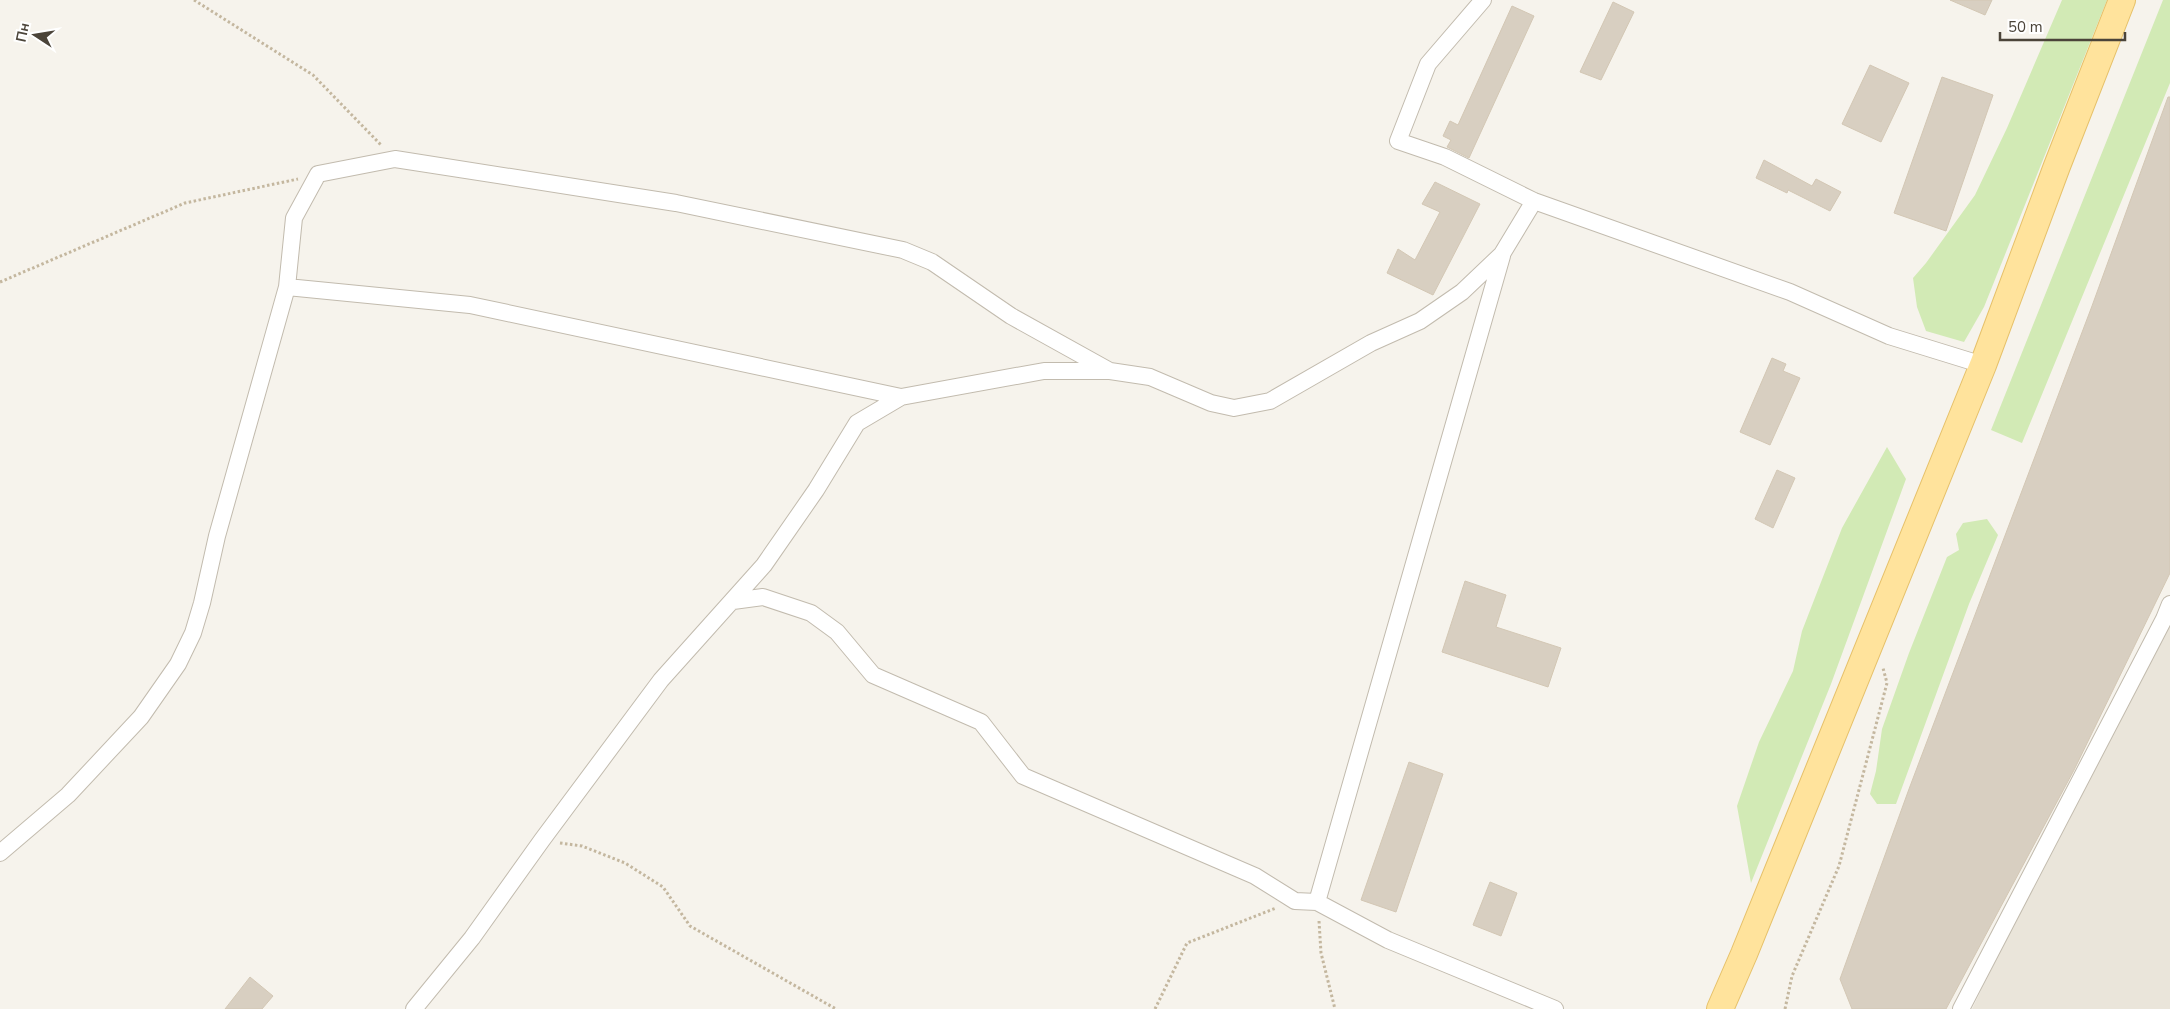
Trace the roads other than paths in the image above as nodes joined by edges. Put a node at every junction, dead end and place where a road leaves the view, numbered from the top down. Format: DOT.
graph roads {
  1 [pos="1483,0"];
  2 [pos="2122,0"];
  3 [pos="1534,201"];
  4 [pos="1502,254"];
  5 [pos="287,287"];
  6 [pos="1983,365"];
  7 [pos="1110,372"];
  8 [pos="901,397"];
  9 [pos="733,601"];
  10 [pos="2170,604"];
  11 [pos="0,853"];
  12 [pos="1317,902"];
  13 [pos="414,1009"];
  14 [pos="1555,1009"];
  15 [pos="1720,1009"];
  16 [pos="1962,1009"];
  1 -- 3 [label="street"];
  2 -- 6 [label="main road"];
  3 -- 4 [label="street"];
  3 -- 6 [label="street"];
  4 -- 7 [label="street"];
  4 -- 12 [label="street"];
  5 -- 7 [label="street"];
  5 -- 8 [label="street"];
  5 -- 11 [label="street"];
  6 -- 15 [label="main road"];
  7 -- 8 [label="street"];
  8 -- 9 [label="street"];
  9 -- 12 [label="street"];
  9 -- 13 [label="street"];
  10 -- 16 [label="street"];
  12 -- 14 [label="street"];
}
